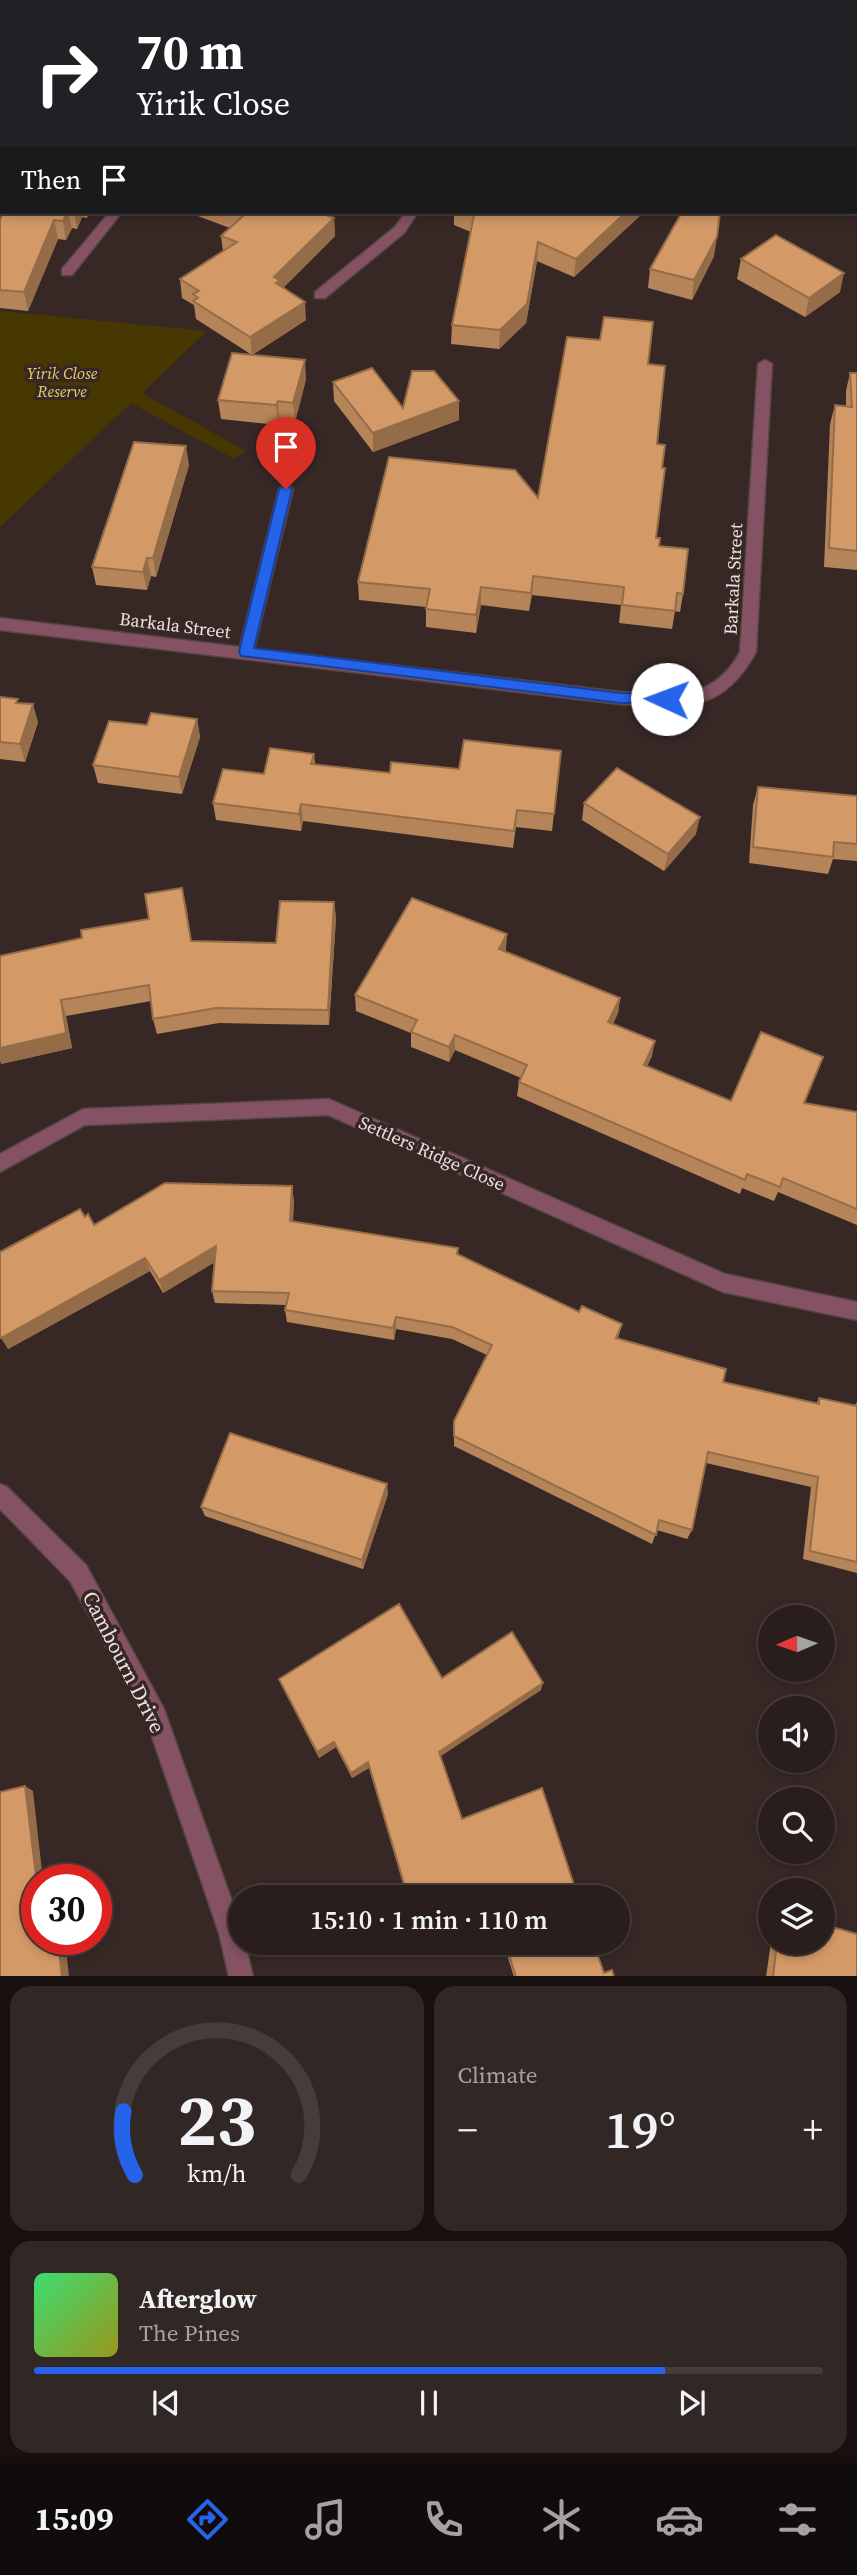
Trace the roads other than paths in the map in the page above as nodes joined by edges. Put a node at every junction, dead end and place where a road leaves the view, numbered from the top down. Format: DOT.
graph roads {
  1 [pos="114,214"];
  2 [pos="411,214"];
  3 [pos="67,272"];
  4 [pos="320,295"];
  5 [pos="765,364"];
  6 [pos="286,489"];
  7 [pos="0,624"];
  8 [pos="246,652"];
  9 [pos="0,1164"];
  10 [pos="857,1311"];
  11 [pos="0,1494"];
  12 [pos="241,1976"];
  1 -- 3 [label="street"];
  2 -- 4 [label="street"];
  5 -- 8 [label="street, Barkala Street"];
  6 -- 8 [label="street"];
  7 -- 8 [label="street, Barkala Street"];
  9 -- 10 [label="street, Settlers Ridge Close"];
  11 -- 12 [label="street, Cambourn Drive"];
}
